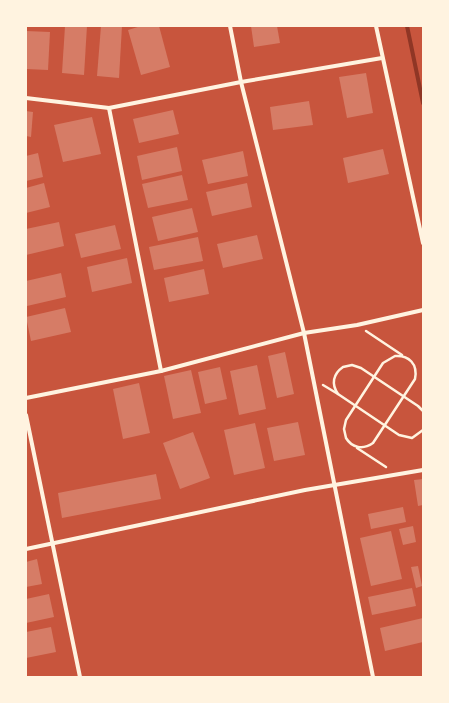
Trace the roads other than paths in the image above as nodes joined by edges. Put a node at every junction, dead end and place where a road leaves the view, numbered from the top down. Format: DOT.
graph roads {
  1 [pos="230,26"];
  2 [pos="376,26"];
  3 [pos="382,58"];
  4 [pos="241,82"];
  5 [pos="26,98"];
  6 [pos="109,108"];
  7 [pos="423,243"];
  8 [pos="423,310"];
  9 [pos="304,333"];
  10 [pos="161,370"];
  11 [pos="26,398"];
  12 [pos="26,415"];
  13 [pos="423,470"];
  14 [pos="334,485"];
  15 [pos="54,544"];
  16 [pos="26,549"];
  17 [pos="80,677"];
  18 [pos="373,677"];
  1 -- 4 [label="street"];
  2 -- 3 [label="street"];
  3 -- 4 [label="street"];
  3 -- 7 [label="street"];
  4 -- 6 [label="street"];
  4 -- 9 [label="street"];
  5 -- 6 [label="street"];
  6 -- 10 [label="street"];
  8 -- 9 [label="street"];
  9 -- 10 [label="street"];
  9 -- 14 [label="street"];
  10 -- 11 [label="street"];
  12 -- 15 [label="street"];
  13 -- 14 [label="street"];
  14 -- 15 [label="street"];
  14 -- 18 [label="street"];
  15 -- 16 [label="street"];
  15 -- 17 [label="street"];
}
